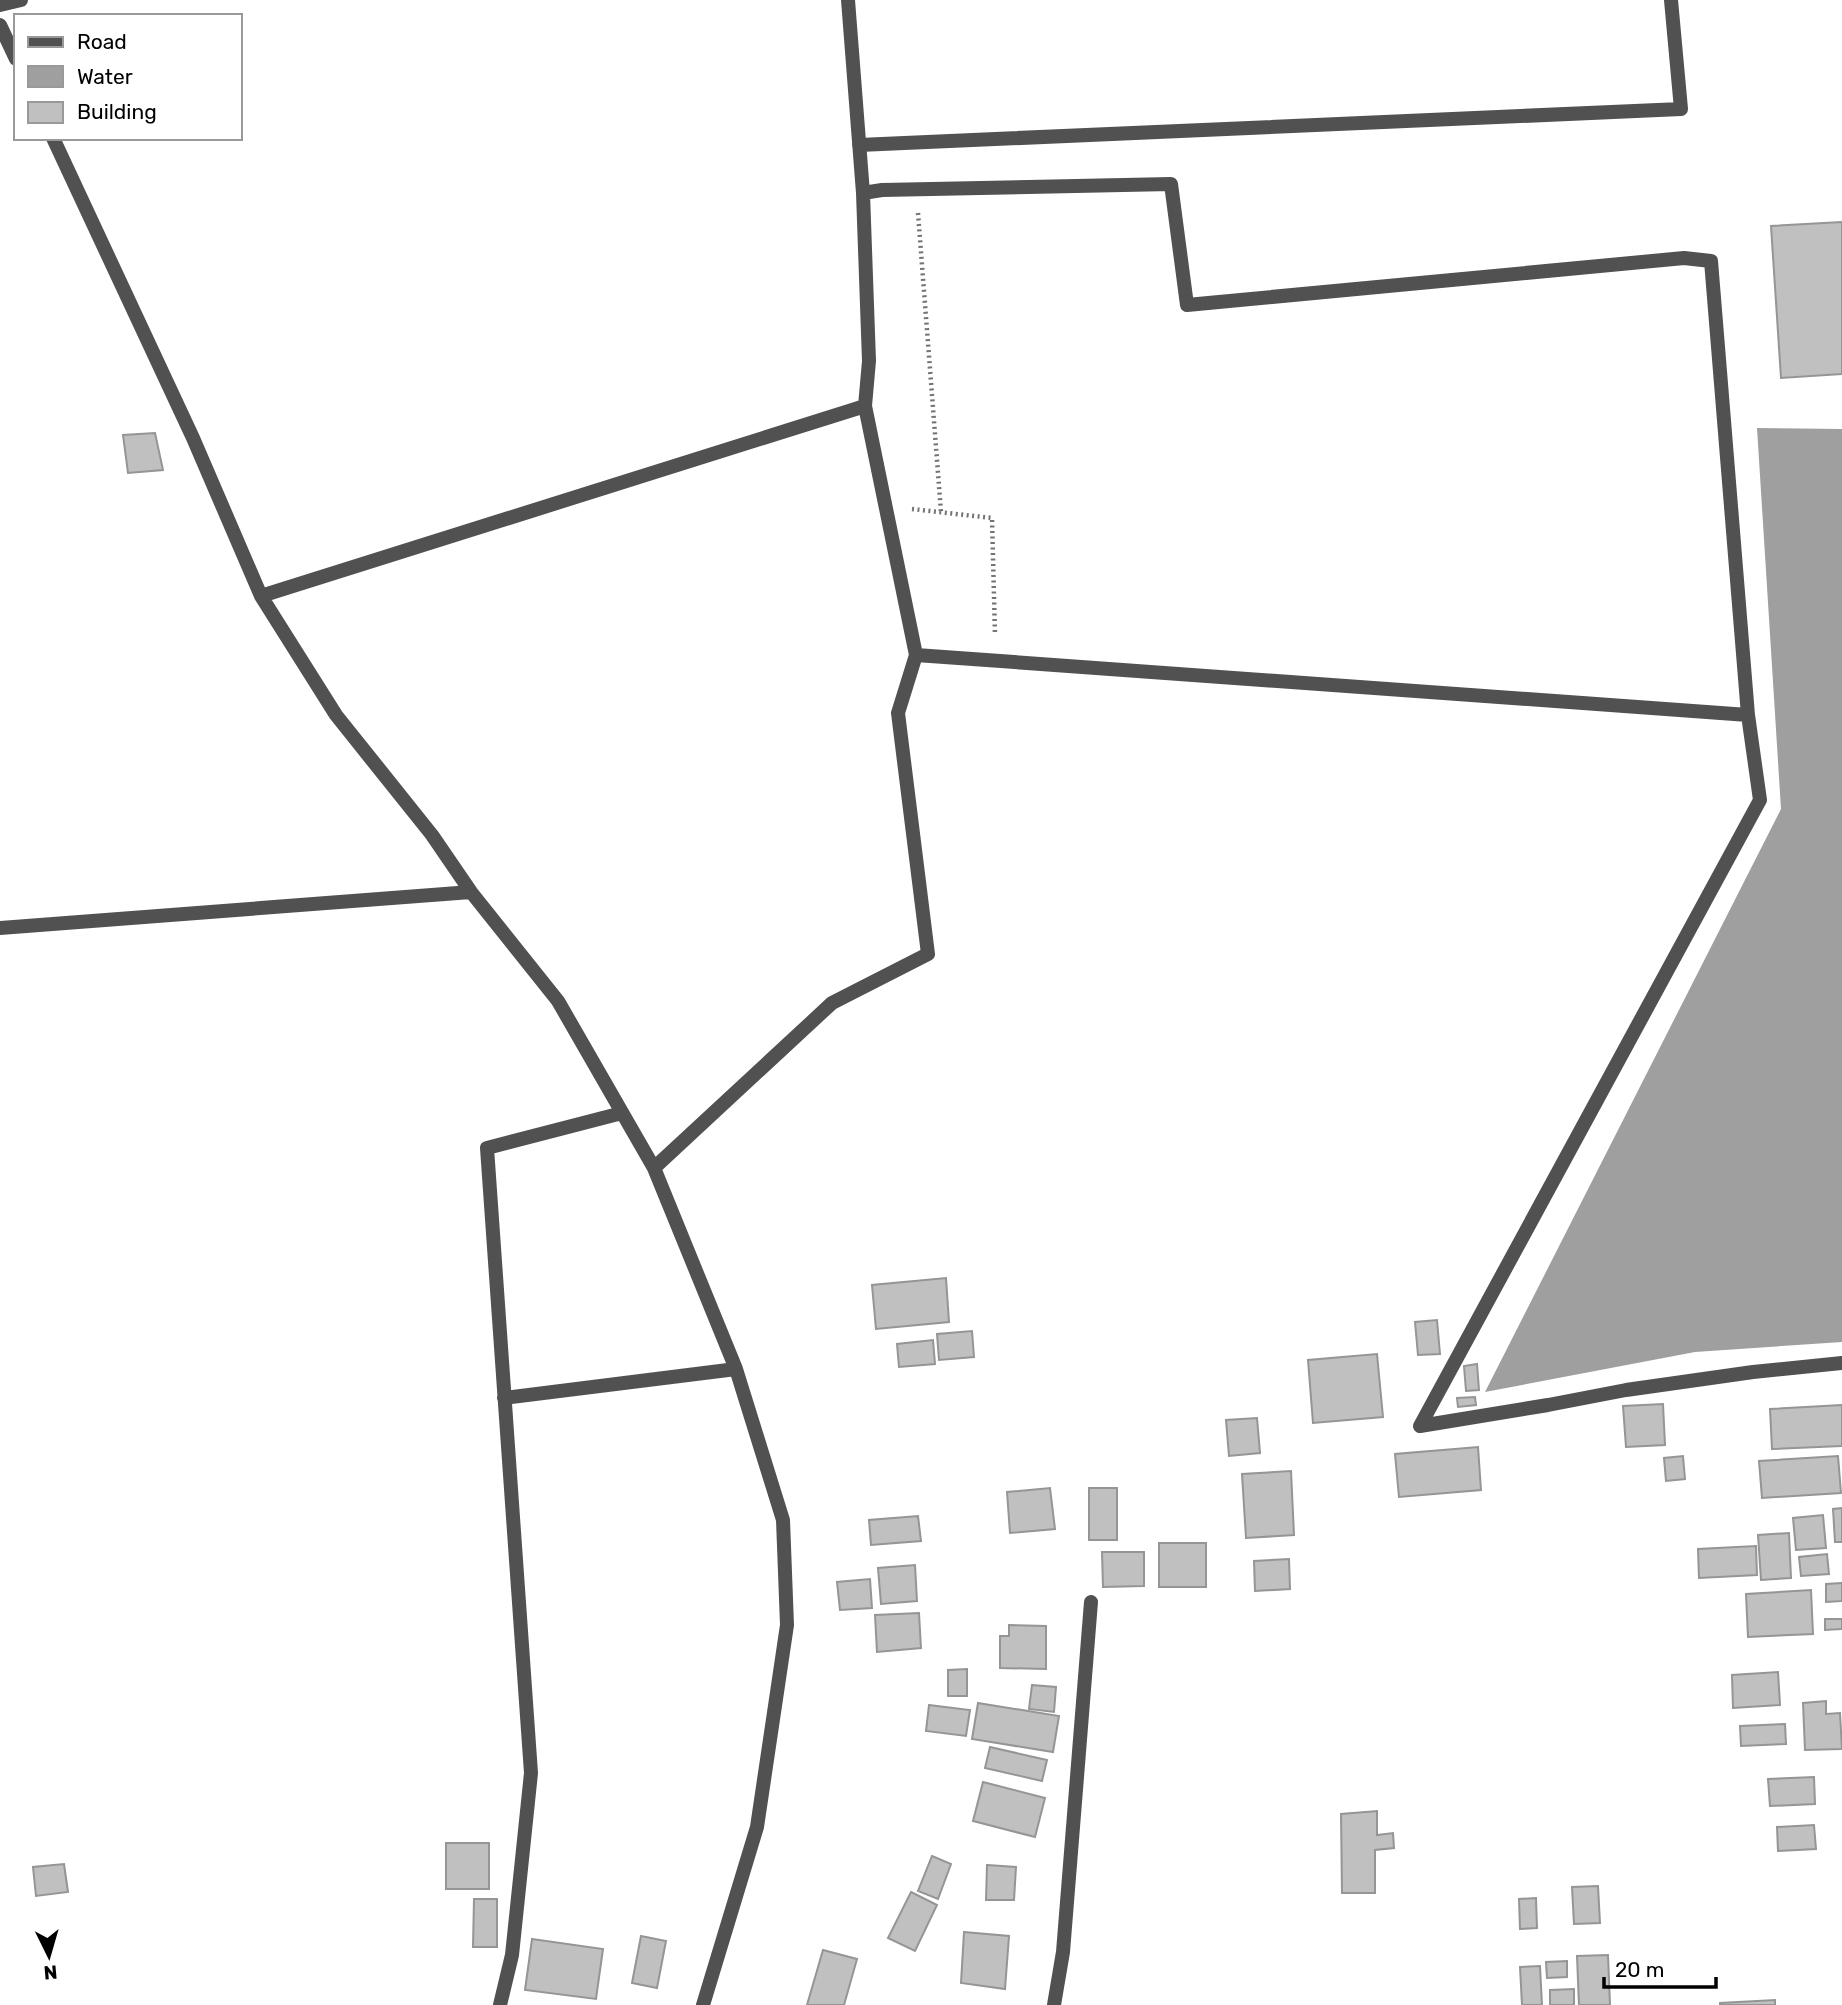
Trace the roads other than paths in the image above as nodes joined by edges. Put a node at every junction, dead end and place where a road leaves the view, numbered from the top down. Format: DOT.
graph roads {
  1 [pos="21,0"];
  2 [pos="848,0"];
  3 [pos="1671,0"];
  4 [pos="0,5"];
  5 [pos="0,25"];
  6 [pos="14,55"];
  7 [pos="54,140"];
  8 [pos="859,145"];
  9 [pos="863,193"];
  10 [pos="865,406"];
  11 [pos="261,596"];
  12 [pos="916,655"];
  13 [pos="1748,715"];
  14 [pos="471,892"];
  15 [pos="0,928"];
  16 [pos="622,1113"];
  17 [pos="654,1168"];
  18 [pos="1842,1363"];
  19 [pos="736,1369"];
  20 [pos="504,1398"];
  21 [pos="1091,1602"];
  22 [pos="500,2005"];
  23 [pos="703,2005"];
  24 [pos="1054,2005"];
  1 -- 4 [label="street"];
  2 -- 8 [label="street"];
  3 -- 8 [label="street"];
  5 -- 6 [label="street"];
  7 -- 11 [label="street"];
  8 -- 9 [label="street"];
  9 -- 10 [label="street"];
  9 -- 13 [label="street"];
  10 -- 11 [label="street"];
  10 -- 12 [label="street"];
  11 -- 14 [label="street"];
  12 -- 13 [label="street"];
  12 -- 17 [label="street"];
  13 -- 18 [label="street"];
  14 -- 15 [label="street"];
  14 -- 16 [label="street"];
  16 -- 17 [label="street"];
  16 -- 20 [label="street"];
  17 -- 19 [label="street"];
  19 -- 20 [label="street"];
  19 -- 23 [label="street"];
  20 -- 22 [label="street"];
  21 -- 24 [label="street"];
}
